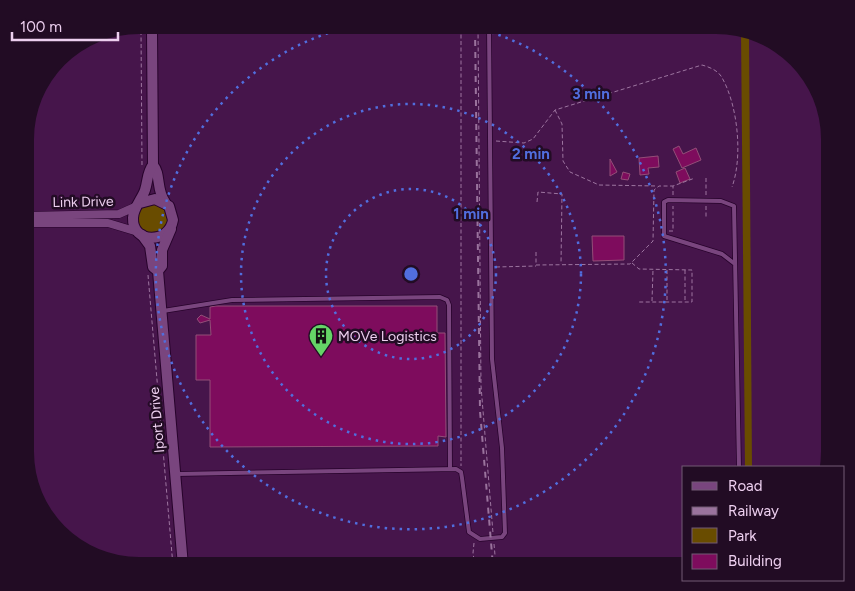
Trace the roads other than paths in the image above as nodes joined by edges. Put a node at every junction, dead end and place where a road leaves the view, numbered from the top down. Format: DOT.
graph roads {
  1 [pos="152,34"];
  2 [pos="489,34"];
  3 [pos="147,166"];
  4 [pos="165,202"];
  5 [pos="139,204"];
  6 [pos="34,216"];
  7 [pos="34,223"];
  8 [pos="171,229"];
  9 [pos="140,234"];
  10 [pos="735,264"];
  11 [pos="152,270"];
  12 [pos="161,312"];
  13 [pos="739,466"];
  14 [pos="450,469"];
  15 [pos="175,474"];
  16 [pos="183,557"];
  1 -- 3 [label="street"];
  2 -- 14 [label="lane"];
  3 -- 4 [label="street"];
  3 -- 5 [label="street"];
  4 -- 5 [label="street"];
  4 -- 8 [label="street"];
  5 -- 6 [label="street, Link Drive"];
  5 -- 9 [label="street"];
  7 -- 9 [label="street, Link Drive"];
  8 -- 9 [label="street"];
  8 -- 11 [label="street, Iport Drive"];
  9 -- 11 [label="street, Iport Drive"];
  10 -- 10 [label="lane"];
  10 -- 13 [label="lane"];
  11 -- 12 [label="street, Iport Drive"];
  12 -- 14 [label="lane"];
  12 -- 15 [label="street, Iport Drive"];
  14 -- 15 [label="lane"];
  15 -- 16 [label="street, Iport Drive"];
}
